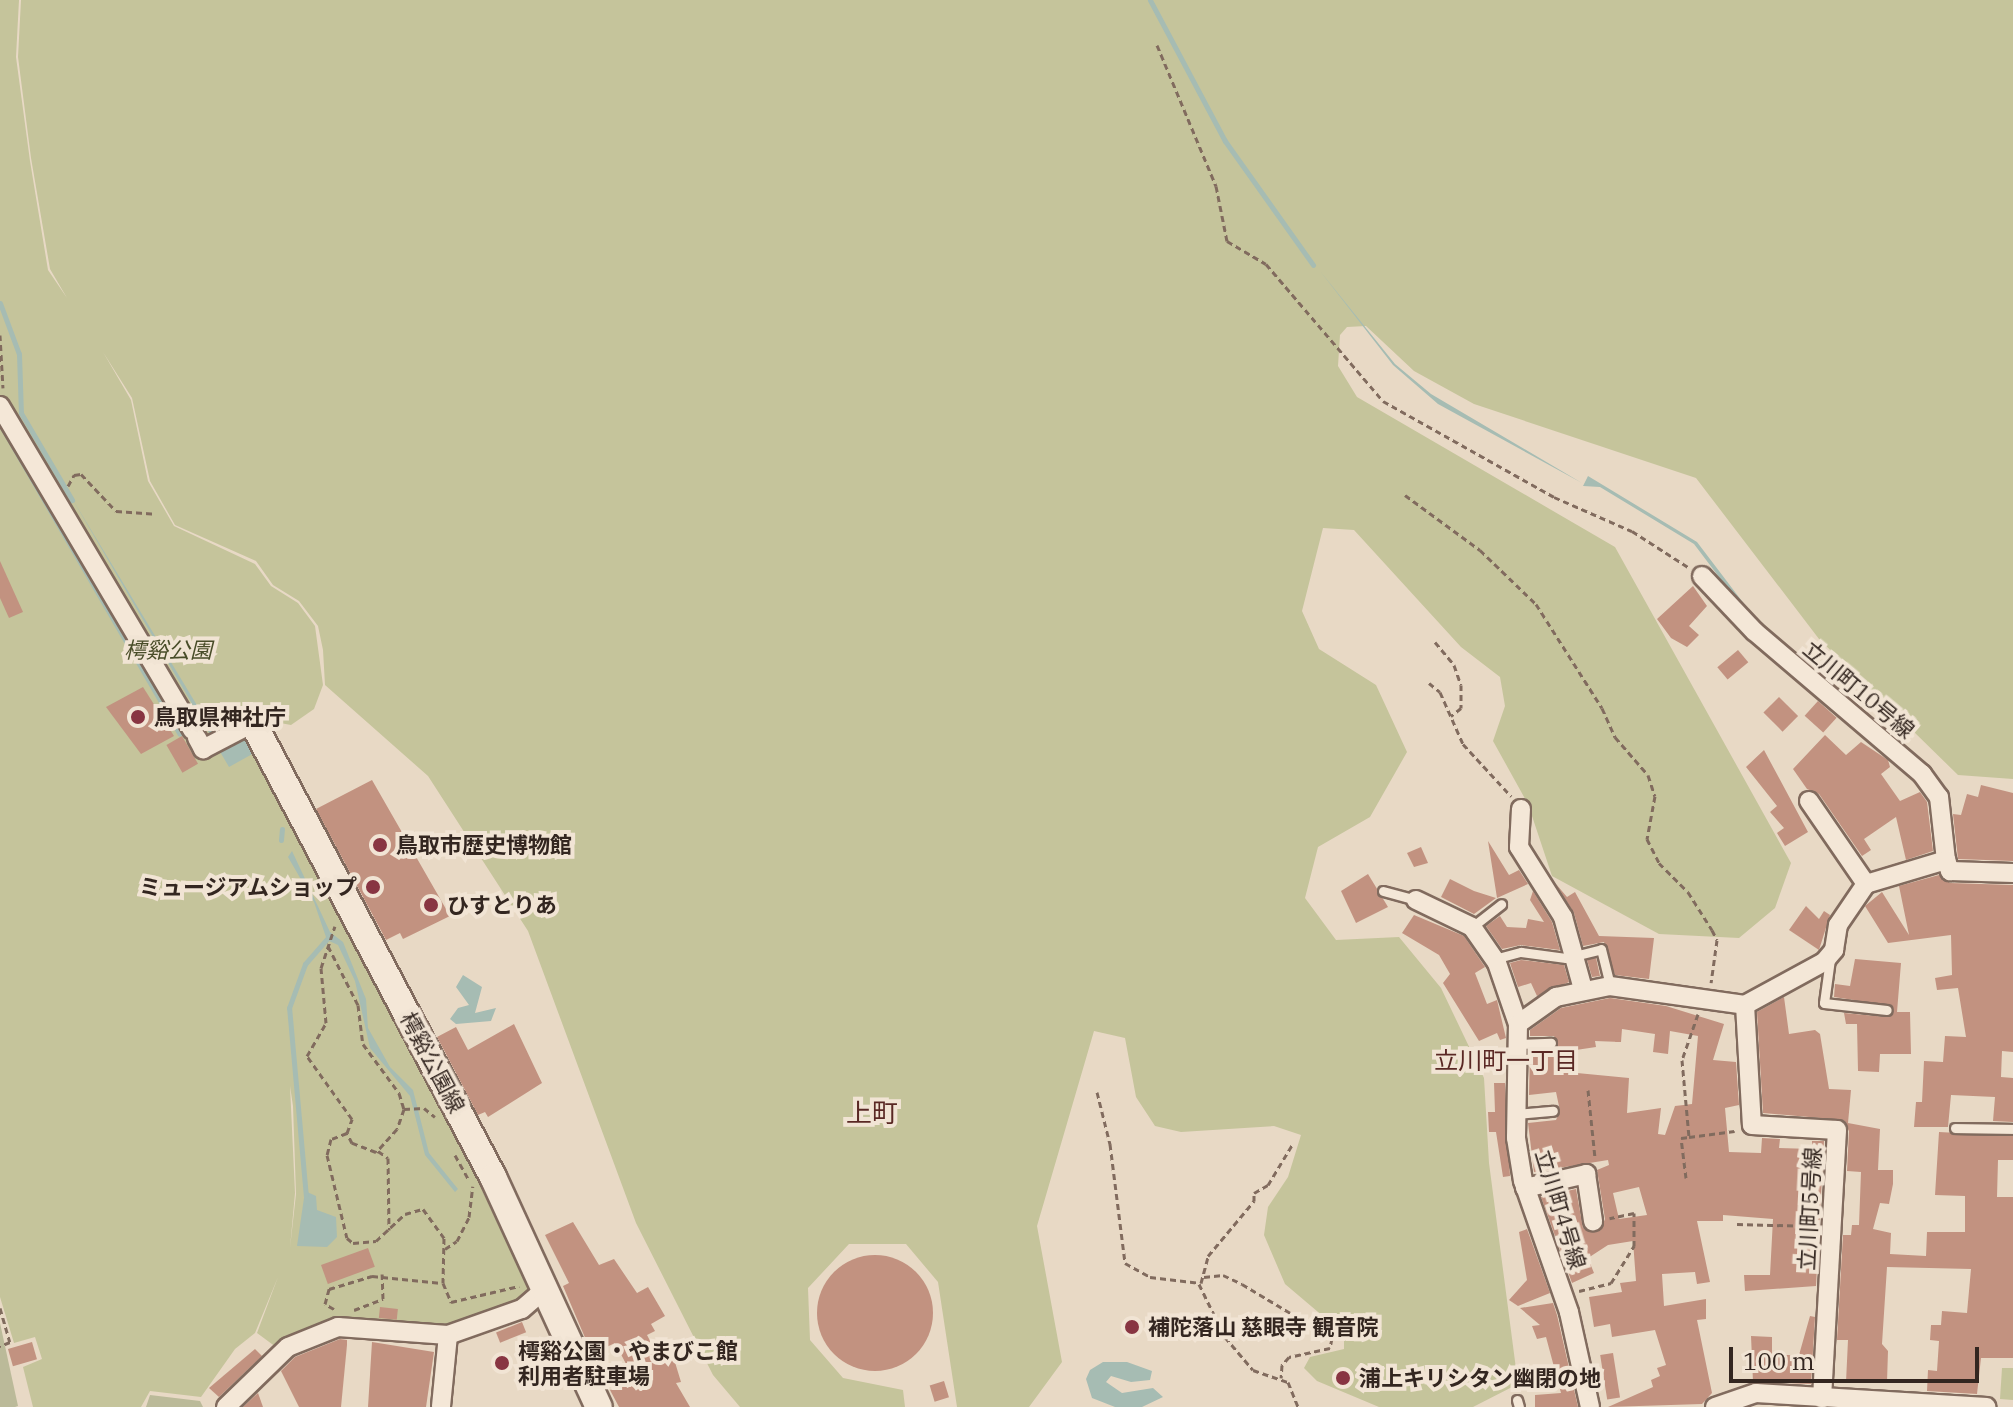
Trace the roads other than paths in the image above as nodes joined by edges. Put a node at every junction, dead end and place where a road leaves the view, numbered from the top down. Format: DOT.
graph roads {
  1 [pos="2,407"];
  2 [pos="1702,576"];
  3 [pos="253,723"];
  4 [pos="1809,801"];
  5 [pos="1521,809"];
  6 [pos="1946,860"];
  7 [pos="2013,873"];
  8 [pos="1866,884"];
  9 [pos="1383,891"];
  10 [pos="1416,900"];
  11 [pos="1501,904"];
  12 [pos="1472,927"];
  13 [pos="1576,955"];
  14 [pos="1830,955"];
  15 [pos="1494,959"];
  16 [pos="1610,986"];
  17 [pos="1583,989"];
  18 [pos="1745,1005"];
  19 [pos="1887,1010"];
  20 [pos="1518,1024"];
  21 [pos="1551,1043"];
  22 [pos="1518,1044"];
  23 [pos="1553,1111"];
  24 [pos="1515,1114"];
  25 [pos="1955,1128"];
  26 [pos="2013,1129"];
  27 [pos="1525,1188"];
  28 [pos="1593,1221"];
  29 [pos="542,1284"];
  30 [pos="448,1335"];
  31 [pos="1822,1399"];
  32 [pos="1923,1405"];
  33 [pos="226,1407"];
  34 [pos="441,1407"];
  35 [pos="599,1407"];
  36 [pos="1590,1407"];
  37 [pos="1715,1407"];
  38 [pos="1987,1407"];
  1 -- 3 [label="street"];
  2 -- 6 [label="street, 立川町10号線"];
  3 -- 29 [label="main road, 樗谿公園線"];
  4 -- 8 [label="street"];
  5 -- 13 [label="street"];
  6 -- 7 [label="street"];
  6 -- 8 [label="street"];
  8 -- 14 [label="street"];
  9 -- 10 [label="lane"];
  10 -- 12 [label="street"];
  11 -- 12 [label="lane"];
  12 -- 15 [label="street"];
  13 -- 15 [label="lane"];
  13 -- 16 [label="lane"];
  13 -- 17 [label="street"];
  14 -- 18 [label="street"];
  14 -- 19 [label="lane"];
  15 -- 20 [label="street"];
  16 -- 17 [label="street"];
  16 -- 18 [label="street"];
  17 -- 20 [label="street"];
  18 -- 31 [label="street, 立川町5号線"];
  20 -- 22 [label="street, 立川町4号線"];
  21 -- 22 [label="lane"];
  22 -- 24 [label="street, 立川町4号線"];
  23 -- 24 [label="lane"];
  24 -- 27 [label="street, 立川町4号線"];
  25 -- 26 [label="lane"];
  27 -- 28 [label="street"];
  27 -- 36 [label="street, 立川町4号線"];
  29 -- 30 [label="street"];
  29 -- 35 [label="main road, 樗谿公園線"];
  30 -- 33 [label="street"];
  30 -- 34 [label="street"];
  31 -- 32 [label="street"];
  31 -- 37 [label="street"];
  32 -- 38 [label="street"];
}
